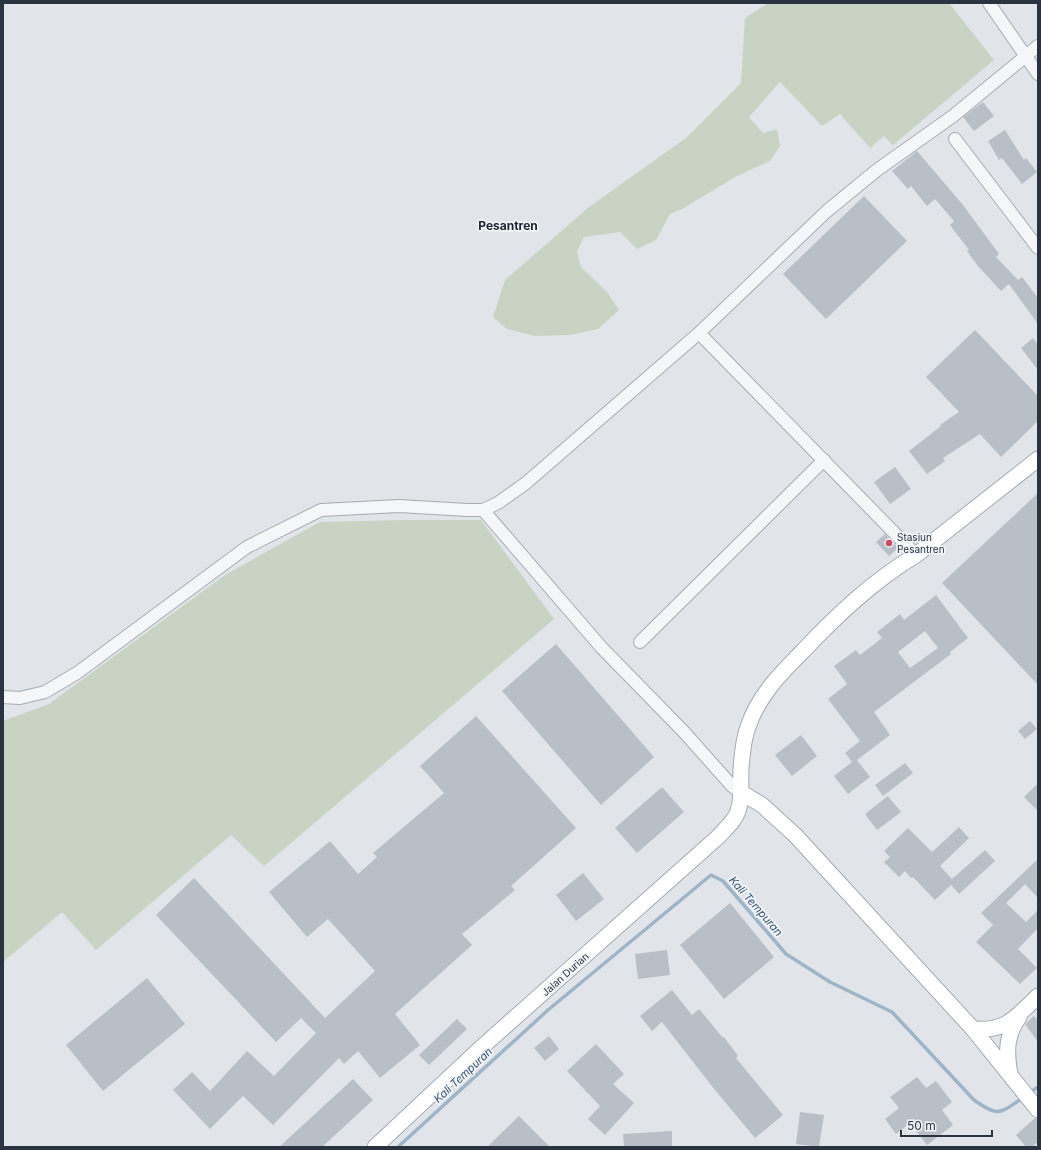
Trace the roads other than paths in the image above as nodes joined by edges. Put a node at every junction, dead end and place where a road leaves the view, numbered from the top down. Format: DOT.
graph roads {
  1 [pos="989,3"];
  2 [pos="1038,46"];
  3 [pos="1027,57"];
  4 [pos="1038,74"];
  5 [pos="955,139"];
  6 [pos="1038,248"];
  7 [pos="699,333"];
  8 [pos="1038,459"];
  9 [pos="824,460"];
  10 [pos="483,510"];
  11 [pos="916,555"];
  12 [pos="640,642"];
  13 [pos="3,698"];
  14 [pos="742,793"];
  15 [pos="1038,996"];
  16 [pos="1023,1011"];
  17 [pos="973,1029"];
  18 [pos="1015,1081"];
  19 [pos="1038,1110"];
  20 [pos="375,1147"];
  1 -- 3 [label="street"];
  2 -- 3 [label="street"];
  3 -- 4 [label="street"];
  3 -- 7 [label="street"];
  5 -- 6 [label="street"];
  7 -- 9 [label="street"];
  7 -- 10 [label="street"];
  8 -- 11 [label="main road, Jalan Durian"];
  9 -- 11 [label="street"];
  9 -- 12 [label="street"];
  10 -- 13 [label="street"];
  10 -- 14 [label="street"];
  11 -- 14 [label="main road, Jalan Durian"];
  14 -- 17 [label="main road"];
  14 -- 20 [label="main road, Jalan Durian"];
  15 -- 16 [label="main road"];
  16 -- 17 [label="main road"];
  16 -- 18 [label="main road"];
  17 -- 18 [label="main road"];
  18 -- 19 [label="main road"];
}
